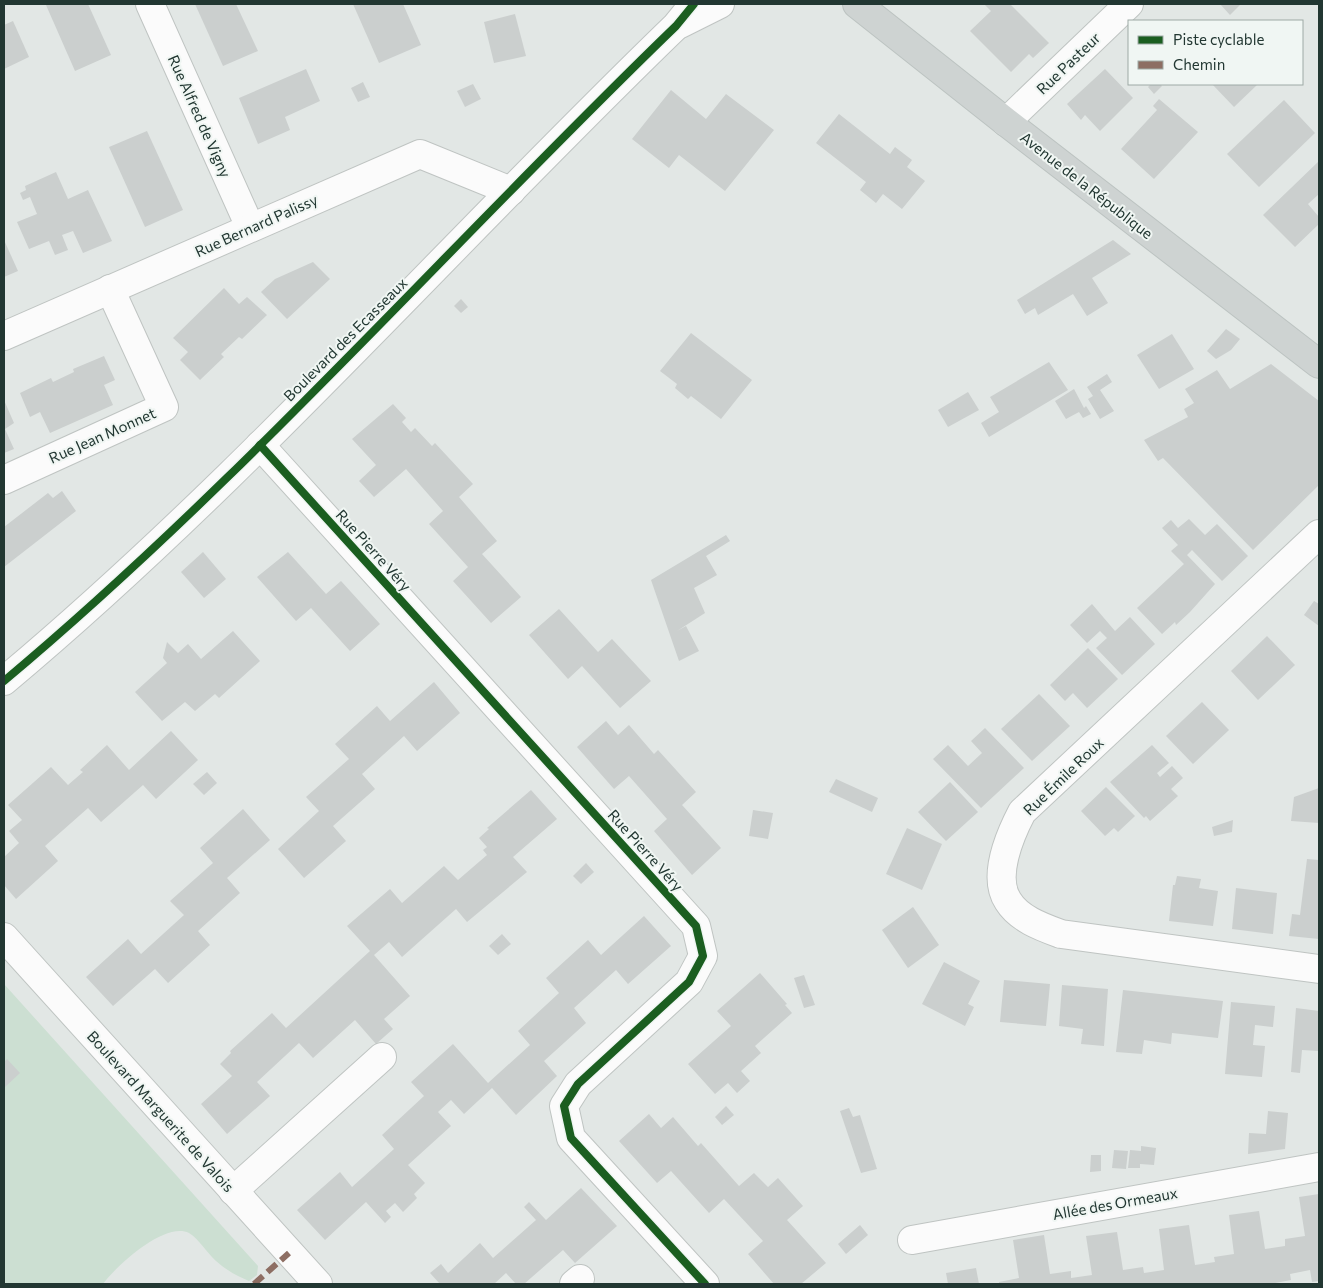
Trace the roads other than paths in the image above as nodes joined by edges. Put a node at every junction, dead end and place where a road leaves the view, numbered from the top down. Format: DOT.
graph roads {
  1 [pos="150,4"];
  2 [pos="694,4"];
  3 [pos="720,4"];
  4 [pos="857,4"];
  5 [pos="1129,4"];
  6 [pos="676,26"];
  7 [pos="1006,122"];
  8 [pos="511,190"];
  9 [pos="250,227"];
  10 [pos="110,289"];
  11 [pos="4,336"];
  12 [pos="1319,364"];
  13 [pos="260,445"];
  14 [pos="4,480"];
  15 [pos="1319,534"];
  16 [pos="4,681"];
  17 [pos="4,937"];
  18 [pos="1319,970"];
  19 [pos="382,1057"];
  20 [pos="1319,1167"];
  21 [pos="233,1190"];
  22 [pos="912,1240"];
  23 [pos="318,1284"];
  24 [pos="705,1284"];
  1 -- 9 [label="street, Rue Alfred de Vigny"];
  2 -- 6 [label="street, Boulevard des Ecasseaux"];
  3 -- 6 [label="street, Boulevard des Ecasseaux"];
  4 -- 7 [label="main road, Avenue de la République"];
  5 -- 7 [label="street, Rue Pasteur"];
  6 -- 8 [label="street, Boulevard des Ecasseaux"];
  7 -- 12 [label="main road, Avenue de la République"];
  8 -- 9 [label="street, Rue Bernard Palissy"];
  8 -- 13 [label="street, Boulevard des Ecasseaux"];
  9 -- 10 [label="street, Rue Bernard Palissy"];
  10 -- 11 [label="street, Rue Bernard Palissy"];
  10 -- 14 [label="street, Rue Jean Monnet"];
  13 -- 16 [label="street, Boulevard des Ecasseaux"];
  13 -- 24 [label="street, Rue Pierre Véry"];
  15 -- 18 [label="street, Rue Émile Roux"];
  17 -- 21 [label="street, Boulevard Marguerite de Valois"];
  19 -- 21 [label="street"];
  20 -- 22 [label="street, Allée des Ormeaux"];
  21 -- 23 [label="street, Boulevard Marguerite de Valois"];
}
